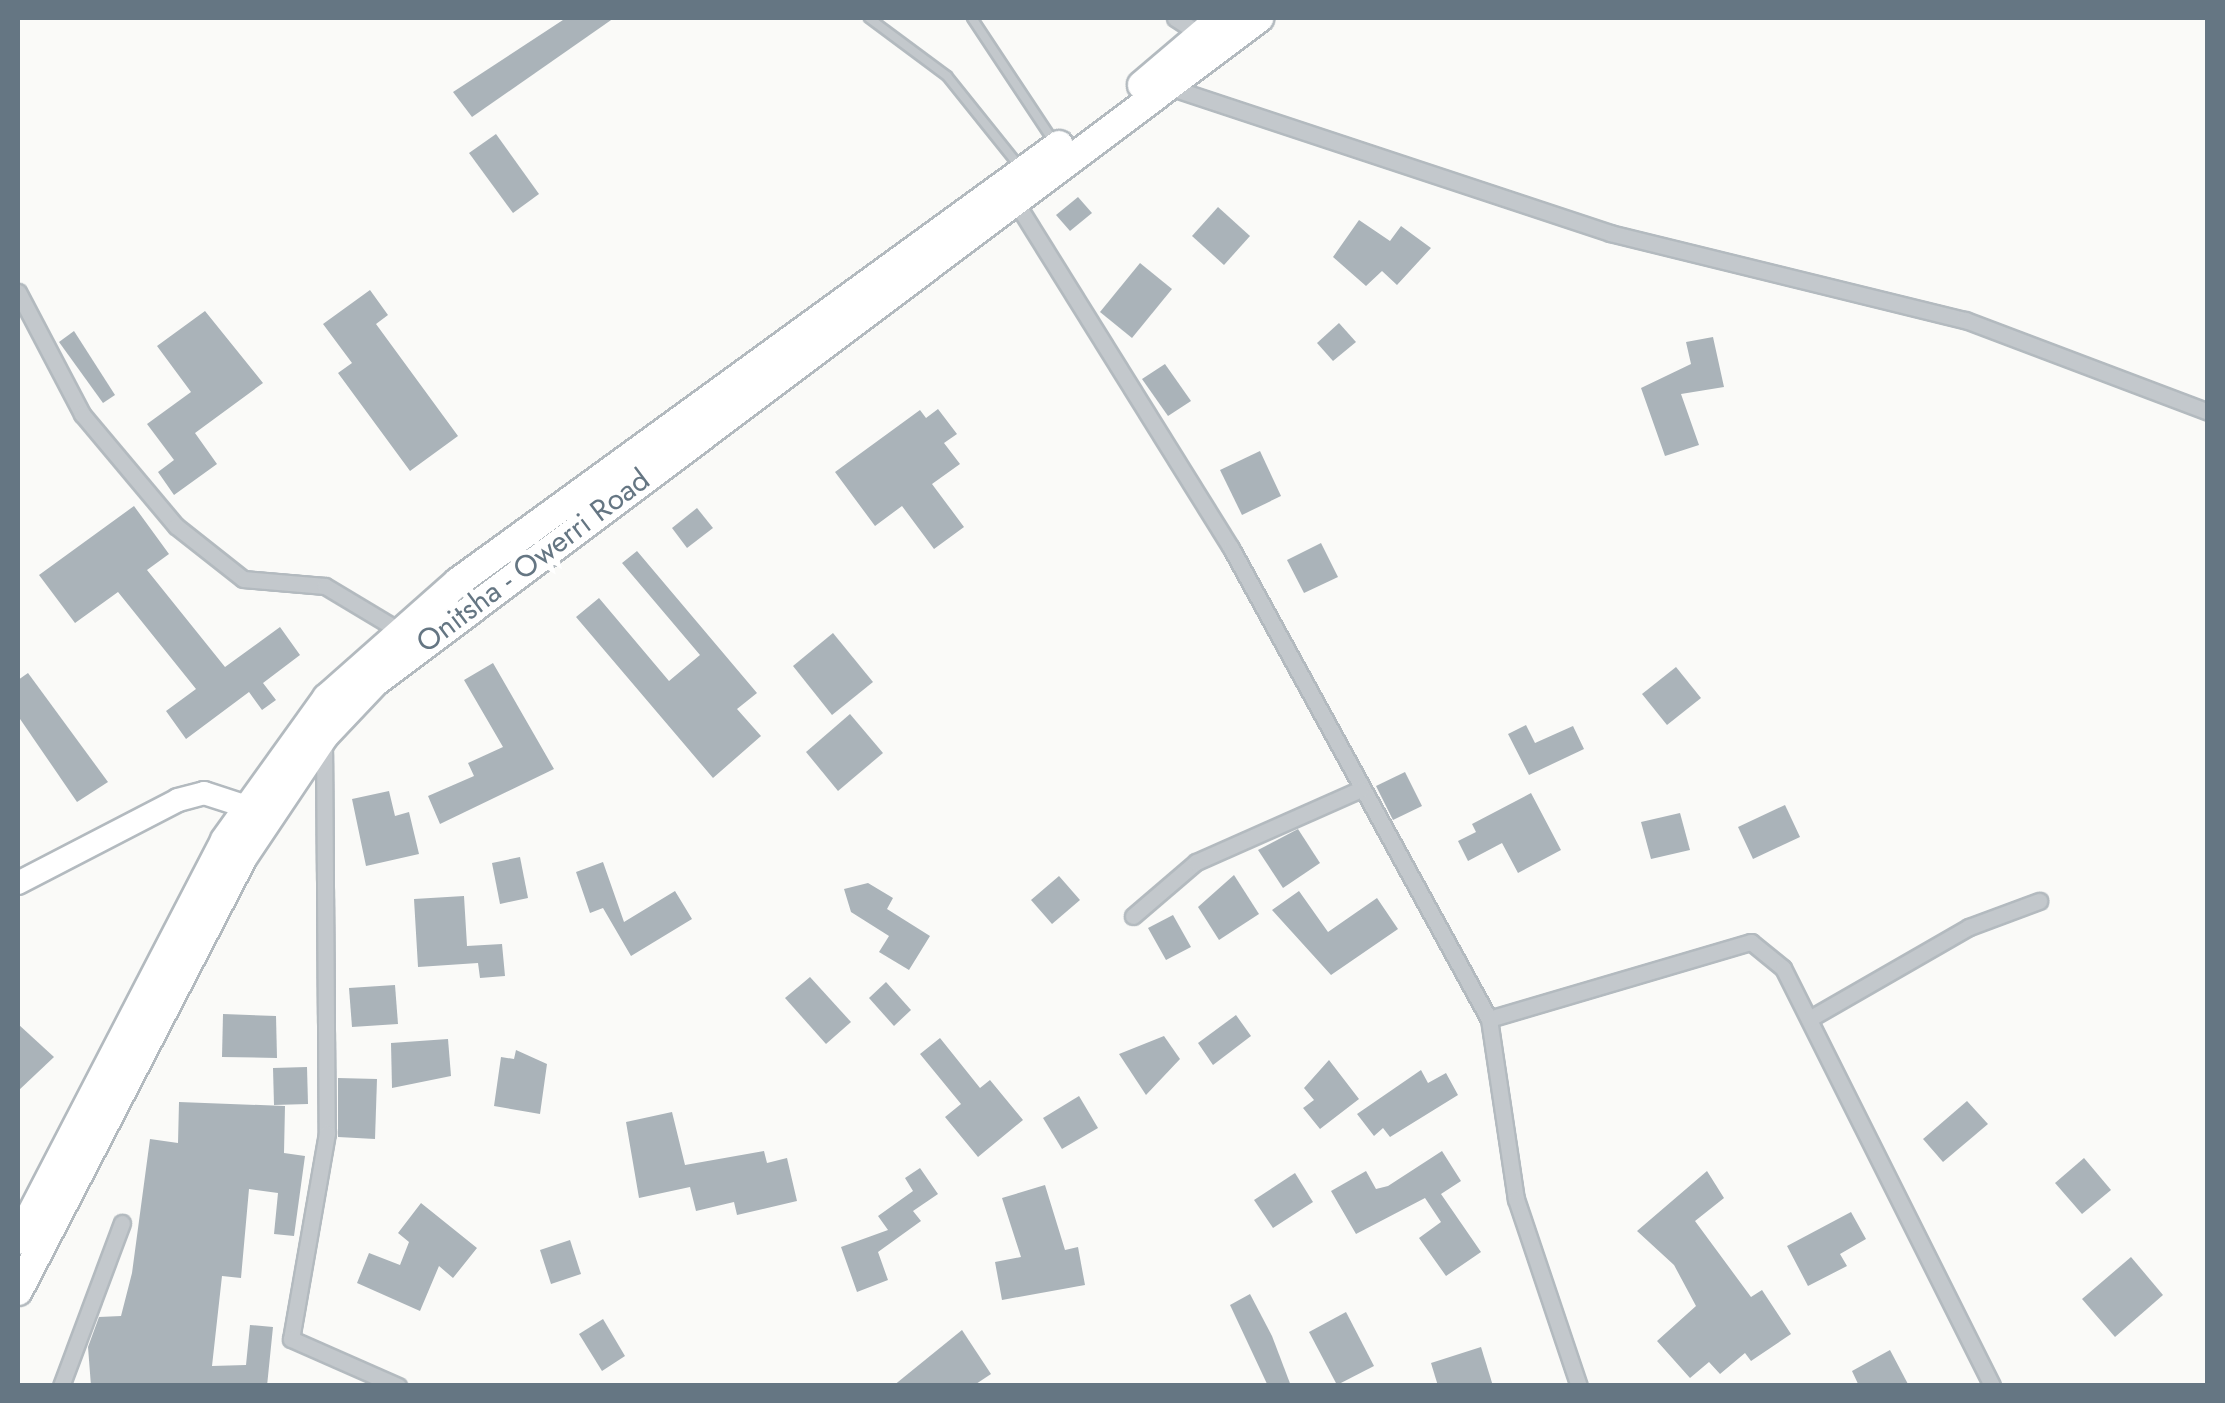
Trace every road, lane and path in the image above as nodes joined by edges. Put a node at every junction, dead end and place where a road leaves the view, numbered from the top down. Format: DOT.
graph roads {
  1 [pos="869,18"];
  2 [pos="972,18"];
  3 [pos="1174,18"];
  4 [pos="1260,18"];
  5 [pos="1210,26"];
  6 [pos="1166,86"];
  7 [pos="1056,146"];
  8 [pos="1022,170"];
  9 [pos="1015,201"];
  10 [pos="18,292"];
  11 [pos="2208,412"];
  12 [pos="400,631"];
  13 [pos="324,736"];
  14 [pos="1361,789"];
  15 [pos="248,807"];
  16 [pos="18,883"];
  17 [pos="2040,901"];
  18 [pos="1133,916"];
  19 [pos="1489,1019"];
  20 [pos="1809,1019"];
  21 [pos="122,1223"];
  22 [pos="18,1240"];
  23 [pos="18,1291"];
  24 [pos="62,1386"];
  25 [pos="398,1386"];
  26 [pos="1579,1386"];
  27 [pos="1992,1386"];
  1 -- 8 [label="lane"];
  2 -- 7 [label="lane"];
  3 -- 5 [label="street"];
  4 -- 6 [label="highway, Onitsha - Owerri Road"];
  5 -- 7 [label="highway, Onitsha - Owerri Road"];
  6 -- 9 [label="highway, Onitsha - Owerri Road"];
  6 -- 11 [label="street"];
  7 -- 8 [label="highway, Onitsha - Owerri Road"];
  8 -- 12 [label="highway, Onitsha - Owerri Road"];
  9 -- 13 [label="highway, Onitsha - Owerri Road"];
  9 -- 14 [label="street"];
  10 -- 12 [label="street"];
  12 -- 15 [label="highway, Onitsha - Owerri Road"];
  13 -- 23 [label="highway, Onitsha - Owerri Road"];
  13 -- 25 [label="street"];
  14 -- 18 [label="street"];
  14 -- 19 [label="street"];
  15 -- 16 [label="street"];
  15 -- 22 [label="highway, Onitsha - Owerri Road"];
  17 -- 20 [label="street"];
  19 -- 20 [label="street"];
  19 -- 26 [label="street"];
  20 -- 27 [label="street"];
  21 -- 24 [label="street"];
}
